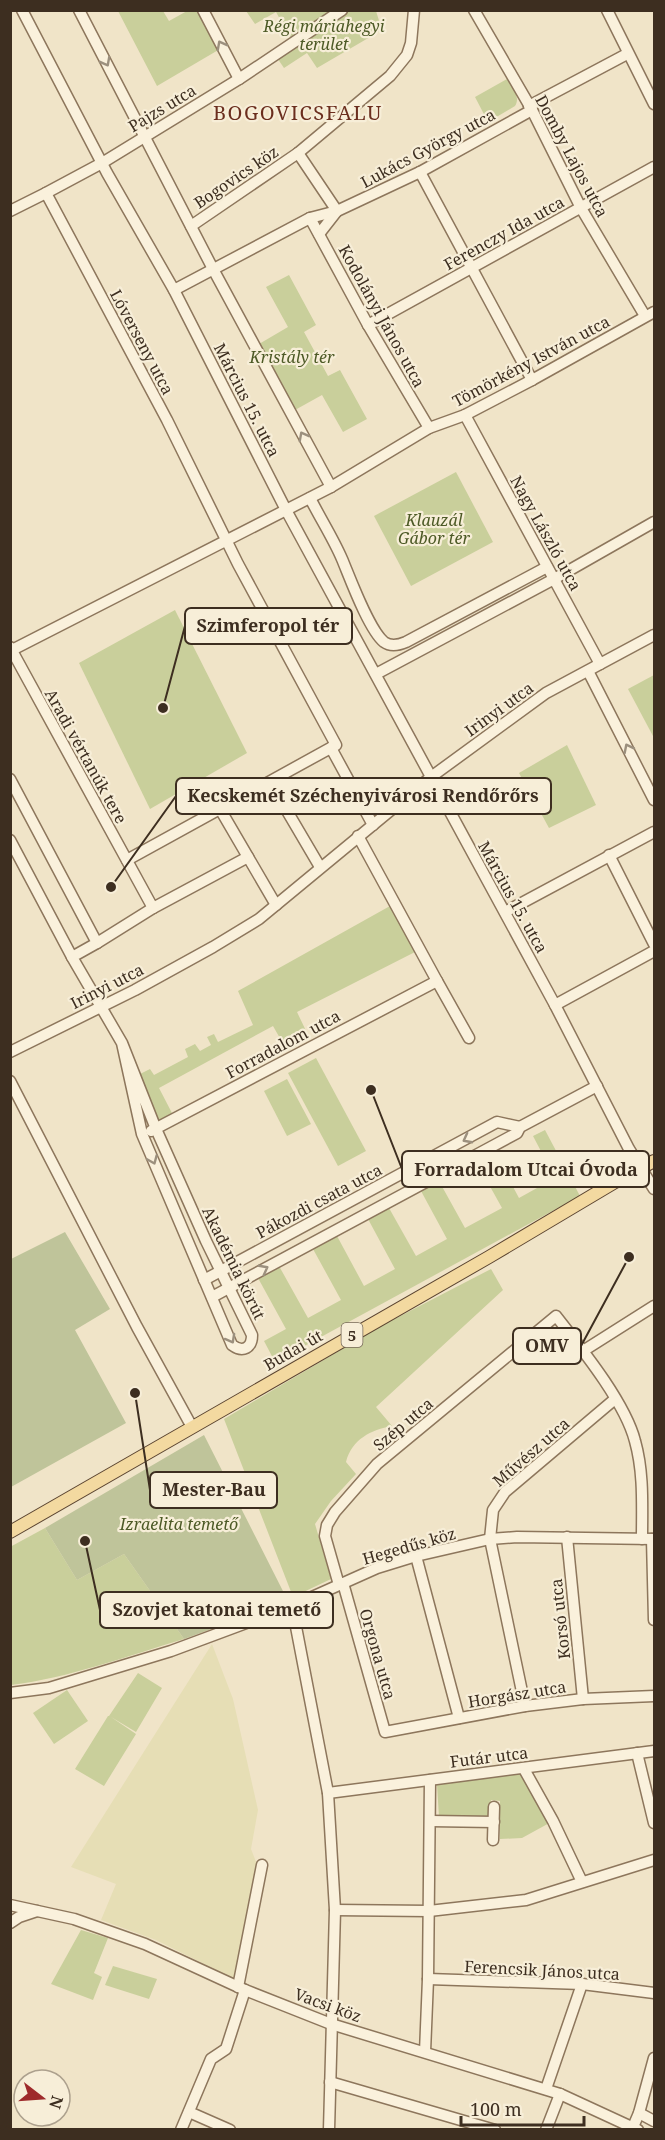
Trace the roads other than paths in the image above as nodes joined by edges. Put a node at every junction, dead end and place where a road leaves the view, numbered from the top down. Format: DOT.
graph roads {
  1 [pos="22,10"];
  2 [pos="79,10"];
  3 [pos="202,10"];
  4 [pos="342,10"];
  5 [pos="414,10"];
  6 [pos="474,10"];
  7 [pos="607,10"];
  8 [pos="627,54"];
  9 [pos="239,79"];
  10 [pos="654,104"];
  11 [pos="530,108"];
  12 [pos="144,136"];
  13 [pos="298,153"];
  14 [pos="102,163"];
  15 [pos="654,167"];
  16 [pos="420,172"];
  17 [pos="46,193"];
  18 [pos="581,208"];
  19 [pos="10,211"];
  20 [pos="337,212"];
  21 [pos="310,218"];
  22 [pos="191,226"];
  23 [pos="319,234"];
  24 [pos="472,268"];
  25 [pos="213,269"];
  26 [pos="174,290"];
  27 [pos="650,314"];
  28 [pos="368,325"];
  29 [pos="532,380"];
  30 [pos="465,415"];
  31 [pos="429,428"];
  32 [pos="331,488"];
  33 [pos="310,498"];
  34 [pos="286,510"];
  35 [pos="654,522"];
  36 [pos="226,541"];
  37 [pos="547,567"];
  38 [pos="554,579"];
  39 [pos="654,635"];
  40 [pos="11,648"];
  41 [pos="600,664"];
  42 [pos="588,671"];
  43 [pos="376,674"];
  44 [pos="331,748"];
  45 [pos="431,777"];
  46 [pos="10,778"];
  47 [pos="270,782"];
  48 [pos="16,799"];
  49 [pos="403,800"];
  50 [pos="654,800"];
  51 [pos="444,803"];
  52 [pos="220,809"];
  53 [pos="373,825"];
  54 [pos="654,832"];
  55 [pos="358,836"];
  56 [pos="10,840"];
  57 [pos="609,855"];
  58 [pos="248,857"];
  59 [pos="127,860"];
  60 [pos="320,867"];
  61 [pos="276,905"];
  62 [pos="153,908"];
  63 [pos="505,912"];
  64 [pos="97,943"];
  65 [pos="654,944"];
  66 [pos="654,951"];
  67 [pos="72,957"];
  68 [pos="437,981"];
  69 [pos="555,1005"];
  70 [pos="100,1006"];
  71 [pos="469,1038"];
  72 [pos="122,1043"];
  73 [pos="10,1052"];
  74 [pos="10,1081"];
  75 [pos="597,1086"];
  76 [pos="520,1126"];
  77 [pos="156,1129"];
  78 [pos="142,1134"];
  79 [pos="654,1161"];
  80 [pos="641,1168"];
  81 [pos="654,1189"];
  82 [pos="222,1271"];
  83 [pos="204,1280"];
  84 [pos="230,1288"];
  85 [pos="212,1297"];
  86 [pos="654,1306"];
  87 [pos="583,1351"];
  88 [pos="615,1399"];
  89 [pos="192,1427"];
  90 [pos="10,1532"];
  91 [pos="567,1537"];
  92 [pos="490,1539"];
  93 [pos="649,1539"];
  94 [pos="416,1556"];
  95 [pos="341,1584"];
  96 [pos="292,1606"];
  97 [pos="654,1620"];
  98 [pos="10,1693"];
  99 [pos="654,1696"];
  100 [pos="583,1699"];
  101 [pos="525,1706"];
  102 [pos="459,1718"];
  103 [pos="385,1732"];
  104 [pos="654,1751"];
  105 [pos="638,1753"];
  106 [pos="524,1768"];
  107 [pos="430,1780"];
  108 [pos="328,1793"];
  109 [pos="494,1808"];
  110 [pos="431,1821"];
  111 [pos="494,1822"];
  112 [pos="654,1823"];
  113 [pos="493,1840"];
  114 [pos="654,1860"];
  115 [pos="262,1865"];
  116 [pos="582,1882"];
  117 [pos="10,1905"];
  118 [pos="39,1910"];
  119 [pos="335,1910"];
  120 [pos="429,1911"];
  121 [pos="10,1923"];
  122 [pos="428,1979"];
  123 [pos="582,1984"];
  124 [pos="242,1988"];
  125 [pos="654,1993"];
  126 [pos="331,2024"];
  127 [pos="424,2052"];
  128 [pos="654,2058"];
  129 [pos="330,2082"];
  130 [pos="546,2090"];
  131 [pos="560,2094"];
  132 [pos="189,2112"];
  133 [pos="639,2113"];
  134 [pos="654,2121"];
  135 [pos="635,2128"];
  136 [pos="181,2130"];
  137 [pos="230,2130"];
  138 [pos="329,2130"];
  139 [pos="495,2130"];
  140 [pos="546,2130"];
  1 -- 14 [label="street, Március 15. utca"];
  2 -- 12 [label="street, one-way"];
  9 -- 3 [label="street, one-way"];
  4 -- 9 [label="street, Pajzs utca"];
  5 -- 13 [label="street, Bogovics köz"];
  6 -- 11 [label="street, Domby Lajos utca"];
  7 -- 8 [label="street"];
  8 -- 10 [label="street"];
  8 -- 11 [label="street, Lukács György utca"];
  9 -- 12 [label="street, Pajzs utca"];
  11 -- 16 [label="street, Lukács György utca"];
  11 -- 18 [label="street, Domby Lajos utca"];
  12 -- 14 [label="street, Pajzs utca"];
  12 -- 22 [label="street"];
  13 -- 20 [label="street, Bogovics köz"];
  13 -- 22 [label="street, Bogovics köz"];
  14 -- 17 [label="street, Pajzs utca"];
  14 -- 26 [label="street, Március 15. utca"];
  15 -- 18 [label="street, Ferenczy Ida utca"];
  16 -- 20 [label="street, Lukács György utca"];
  16 -- 24 [label="street"];
  17 -- 19 [label="street"];
  17 -- 36 [label="street, Lóverseny utca"];
  18 -- 24 [label="street, Ferenczy Ida utca"];
  18 -- 27 [label="street, Domby Lajos utca"];
  20 -- 21 [label="street, Lukács György utca"];
  20 -- 23 [label="street, Lukács György utca"];
  21 -- 23 [label="street, Kodolányi János utca"];
  21 -- 25 [label="street, Lukács György utca"];
  22 -- 25 [label="street"];
  23 -- 28 [label="street, Kodolányi János utca"];
  24 -- 28 [label="street, Ferenczy Ida utca"];
  24 -- 29 [label="street"];
  25 -- 26 [label="street, Lukács György utca"];
  32 -- 25 [label="street, one-way"];
  26 -- 34 [label="street, Március 15. utca"];
  27 -- 29 [label="street, Tömörkény István utca"];
  28 -- 31 [label="street, Kodolányi János utca"];
  29 -- 30 [label="street, Tömörkény István utca"];
  30 -- 31 [label="street, Tömörkény István utca"];
  30 -- 37 [label="street, Nagy László utca"];
  31 -- 32 [label="street"];
  32 -- 33 [label="street"];
  33 -- 34 [label="street"];
  33 -- 37 [label="street"];
  34 -- 36 [label="street"];
  34 -- 43 [label="street, Március 15. utca"];
  35 -- 38 [label="street"];
  36 -- 40 [label="street"];
  36 -- 44 [label="street, Lóverseny utca"];
  37 -- 38 [label="street, Nagy László utca"];
  38 -- 41 [label="street, Nagy László utca"];
  38 -- 43 [label="street"];
  39 -- 41 [label="street, Irinyi utca"];
  40 -- 59 [label="street, Aradi vértanúk tere"];
  41 -- 42 [label="street, Irinyi utca"];
  42 -- 45 [label="street, Irinyi utca"];
  50 -- 42 [label="street, one-way"];
  43 -- 45 [label="street, Március 15. utca"];
  44 -- 47 [label="street"];
  44 -- 53 [label="street"];
  45 -- 49 [label="street, Irinyi utca"];
  45 -- 51 [label="street, Március 15. utca"];
  46 -- 48 [label="street"];
  47 -- 52 [label="street"];
  47 -- 60 [label="street"];
  48 -- 64 [label="street"];
  49 -- 51 [label="street"];
  49 -- 53 [label="street, Irinyi utca"];
  51 -- 63 [label="street, Március 15. utca"];
  52 -- 58 [label="street"];
  52 -- 59 [label="street"];
  53 -- 55 [label="street, Irinyi utca"];
  54 -- 57 [label="street"];
  55 -- 60 [label="street, Irinyi utca"];
  55 -- 68 [label="street"];
  56 -- 67 [label="street"];
  57 -- 63 [label="street"];
  57 -- 65 [label="street"];
  58 -- 61 [label="street"];
  58 -- 62 [label="street"];
  59 -- 62 [label="street, Aradi vértanúk tere"];
  60 -- 61 [label="street, Irinyi utca"];
  61 -- 70 [label="street, Irinyi utca"];
  62 -- 64 [label="street"];
  63 -- 69 [label="street, Március 15. utca"];
  64 -- 67 [label="street"];
  66 -- 69 [label="street"];
  67 -- 70 [label="street"];
  68 -- 71 [label="street"];
  68 -- 77 [label="street, Forradalom utca"];
  69 -- 75 [label="street, Március 15. utca"];
  70 -- 72 [label="street"];
  70 -- 73 [label="street, Irinyi utca"];
  72 -- 77 [label="street, Akadémia körút"];
  72 -- 78 [label="street, Akadémia körút"];
  74 -- 89 [label="street"];
  75 -- 76 [label="street"];
  75 -- 80 [label="street, Március 15. utca"];
  76 -- 82 [label="street, Pákozdi csata utca, one-way"];
  84 -- 76 [label="street, Pákozdi csata utca, one-way"];
  77 -- 78 [label="street, Forradalom utca"];
  77 -- 82 [label="street, Akadémia körút"];
  78 -- 83 [label="street, Akadémia körút, one-way"];
  79 -- 80 [label="main road, Budai út / 5"];
  80 -- 81 [label="street, Március 15. utca"];
  80 -- 89 [label="main road, Budai út / 5"];
  82 -- 83 [label="street, Pákozdi csata utca"];
  82 -- 84 [label="street, Akadémia körút"];
  83 -- 85 [label="street, Akadémia körút"];
  84 -- 85 [label="street, Pákozdi csata utca"];
  85 -- 84 [label="street, Akadémia körút, one-way"];
  86 -- 87 [label="street"];
  87 -- 88 [label="street"];
  87 -- 95 [label="street, Szép utca"];
  88 -- 92 [label="street, Művész utca"];
  88 -- 93 [label="street"];
  89 -- 90 [label="main road, Budai út / 5"];
  91 -- 92 [label="street, Hegedűs köz"];
  91 -- 93 [label="street, Hegedűs köz"];
  91 -- 100 [label="street, Korsó utca"];
  92 -- 94 [label="street, Hegedűs köz"];
  92 -- 101 [label="street, Művész utca"];
  93 -- 97 [label="street"];
  94 -- 95 [label="street, Hegedűs köz"];
  94 -- 102 [label="street"];
  95 -- 96 [label="street, Hegedűs köz"];
  95 -- 103 [label="street, Orgona utca"];
  96 -- 98 [label="street, Hegedűs köz"];
  96 -- 108 [label="street"];
  99 -- 100 [label="street, Horgász utca"];
  100 -- 101 [label="street, Horgász utca"];
  101 -- 102 [label="street, Horgász utca"];
  102 -- 103 [label="street, Horgász utca"];
  104 -- 105 [label="street, Futár utca"];
  105 -- 106 [label="street, Futár utca"];
  105 -- 112 [label="street"];
  106 -- 107 [label="street, Futár utca"];
  106 -- 116 [label="street"];
  107 -- 108 [label="street, Futár utca"];
  107 -- 110 [label="street"];
  108 -- 119 [label="street"];
  109 -- 111 [label="street"];
  110 -- 111 [label="street"];
  110 -- 120 [label="street"];
  111 -- 113 [label="street"];
  114 -- 116 [label="street"];
  115 -- 124 [label="street"];
  116 -- 120 [label="street"];
  117 -- 118 [label="street, Vacsi köz"];
  118 -- 121 [label="street"];
  118 -- 124 [label="street, Vacsi köz"];
  119 -- 120 [label="street"];
  119 -- 126 [label="street"];
  120 -- 122 [label="street"];
  122 -- 123 [label="street, Ferencsik János utca"];
  122 -- 127 [label="street"];
  123 -- 125 [label="street, Ferencsik János utca"];
  123 -- 130 [label="street"];
  124 -- 126 [label="street, Vacsi köz"];
  124 -- 132 [label="street"];
  126 -- 127 [label="street, Vacsi köz"];
  126 -- 129 [label="street"];
  127 -- 130 [label="street, Vacsi köz"];
  128 -- 133 [label="street"];
  129 -- 138 [label="street"];
  129 -- 139 [label="street"];
  130 -- 131 [label="street, Vacsi köz"];
  131 -- 135 [label="street, Vacsi köz"];
  131 -- 140 [label="street"];
  132 -- 136 [label="street"];
  132 -- 137 [label="street"];
  133 -- 134 [label="street"];
  133 -- 135 [label="street"];
}
